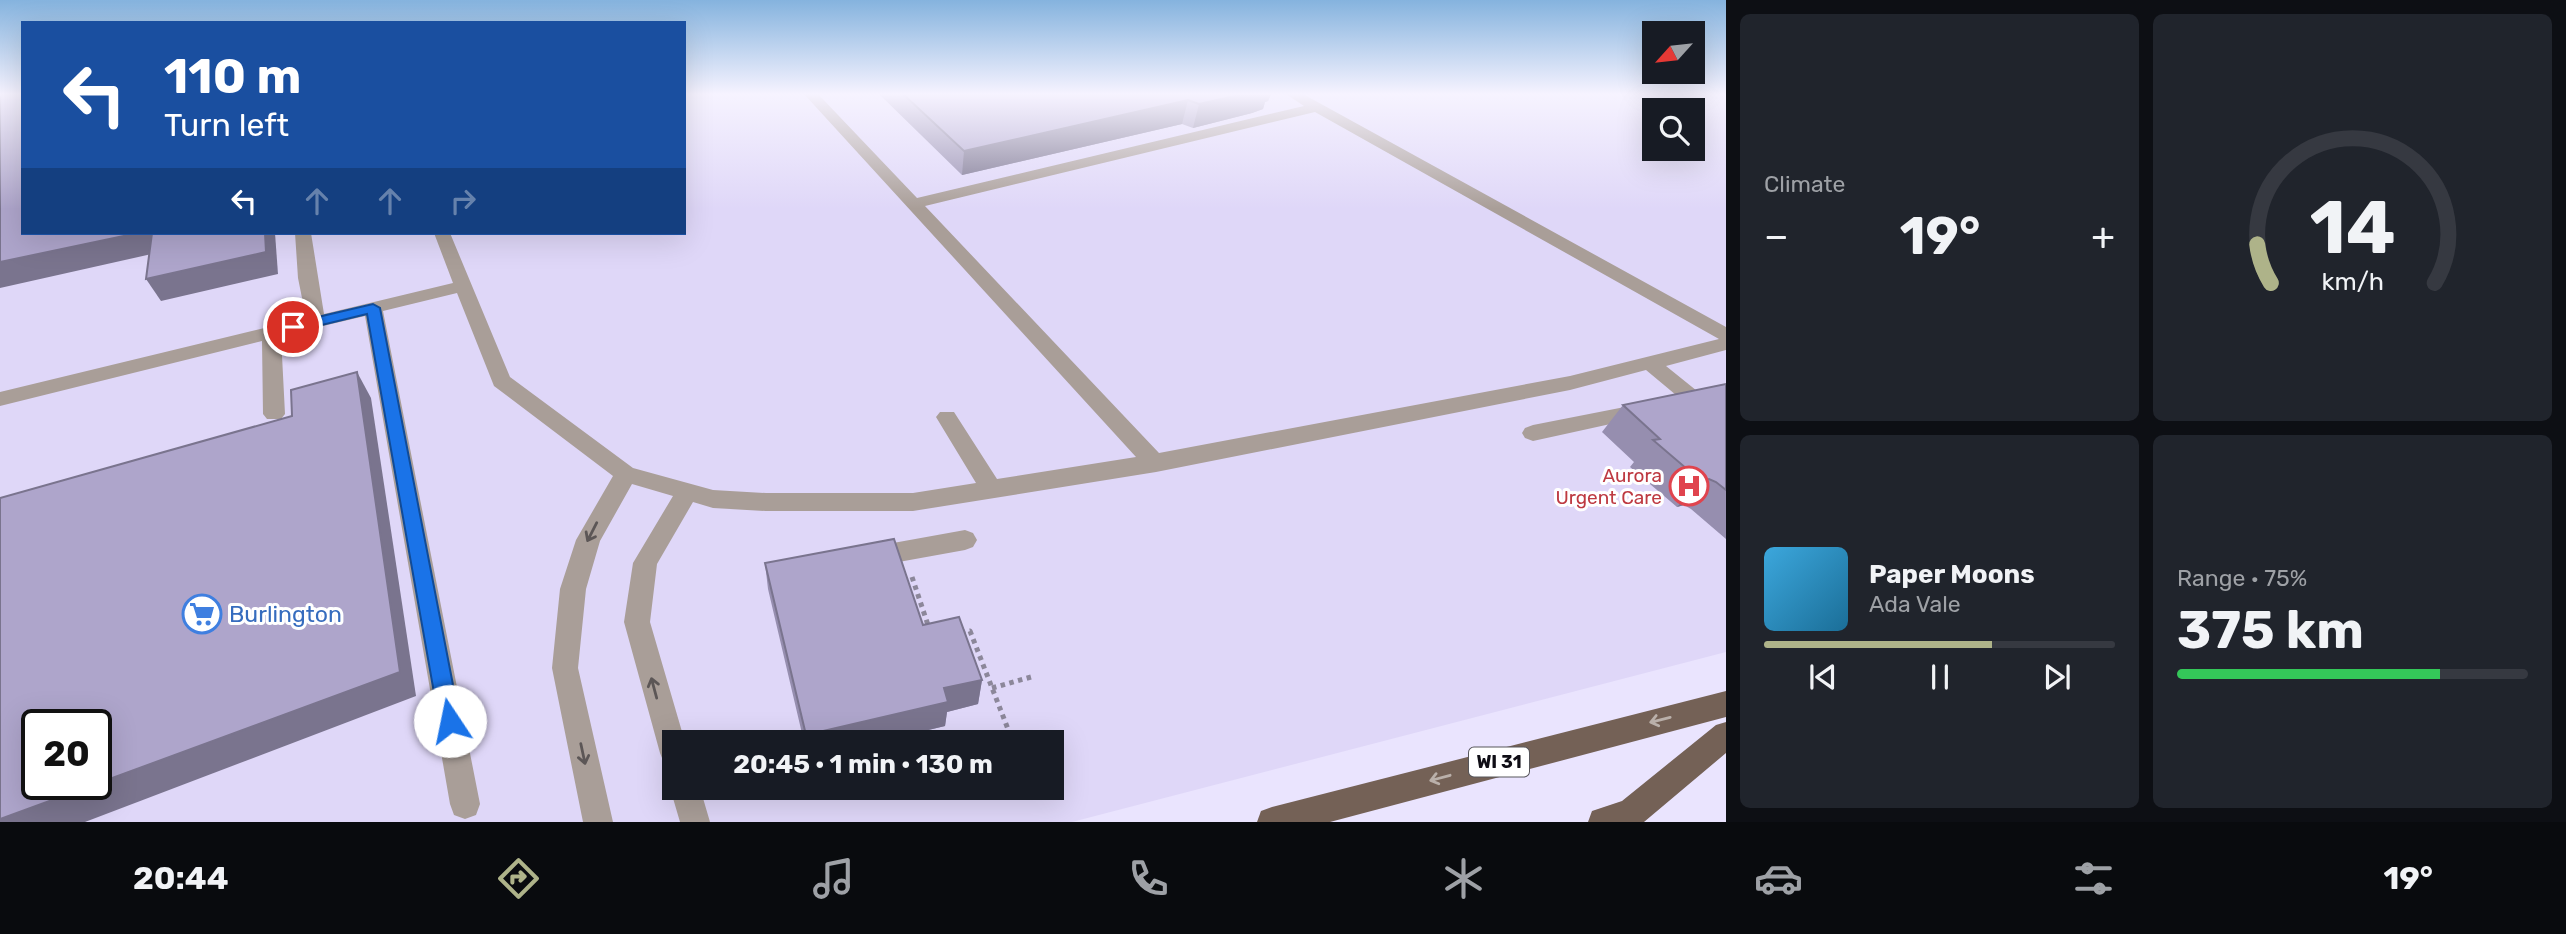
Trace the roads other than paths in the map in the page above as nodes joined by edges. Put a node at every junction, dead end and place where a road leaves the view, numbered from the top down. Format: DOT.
graph roads {
  1 [pos="847,132"];
  2 [pos="1211,132"];
  3 [pos="1362,132"];
  4 [pos="913,204"];
  5 [pos="303,235"];
  6 [pos="443,235"];
  7 [pos="462,286"];
  8 [pos="373,308"];
  9 [pos="316,322"];
  10 [pos="271,333"];
  11 [pos="1726,335"];
  12 [pos="1726,344"];
  13 [pos="1650,363"];
  14 [pos="1717,396"];
  15 [pos="0,399"];
  16 [pos="1695,400"];
  17 [pos="274,414"];
  18 [pos="947,417"];
  19 [pos="1533,433"];
  20 [pos="1156,464"];
  21 [pos="626,474"];
  22 [pos="991,489"];
  23 [pos="688,491"];
  24 [pos="965,540"];
  25 [pos="849,561"];
  26 [pos="1726,704"];
  27 [pos="668,730"];
  28 [pos="1726,735"];
  29 [pos="689,800"];
  30 [pos="465,804"];
  31 [pos="597,822"];
  32 [pos="695,822"];
  33 [pos="1272,822"];
  34 [pos="1603,822"];
  1 -- 4 [label="lane"];
  2 -- 4 [label="lane"];
  3 -- 11 [label="lane"];
  4 -- 20 [label="lane"];
  5 -- 9 [label="lane"];
  6 -- 7 [label="lane"];
  7 -- 8 [label="lane"];
  7 -- 21 [label="lane"];
  8 -- 9 [label="lane"];
  8 -- 30 [label="lane"];
  9 -- 10 [label="lane"];
  10 -- 15 [label="lane"];
  10 -- 17 [label="lane"];
  12 -- 13 [label="lane"];
  13 -- 16 [label="lane"];
  13 -- 20 [label="lane"];
  14 -- 16 [label="lane"];
  16 -- 19 [label="lane"];
  18 -- 22 [label="lane"];
  20 -- 22 [label="lane"];
  21 -- 23 [label="lane"];
  21 -- 31 [label="lane, one-way"];
  22 -- 23 [label="lane"];
  27 -- 23 [label="lane, one-way"];
  24 -- 25 [label="lane"];
  26 -- 33 [label="main road, WI 31, one-way"];
  28 -- 34 [label="main road"];
  29 -- 32 [label="lane"];
}
